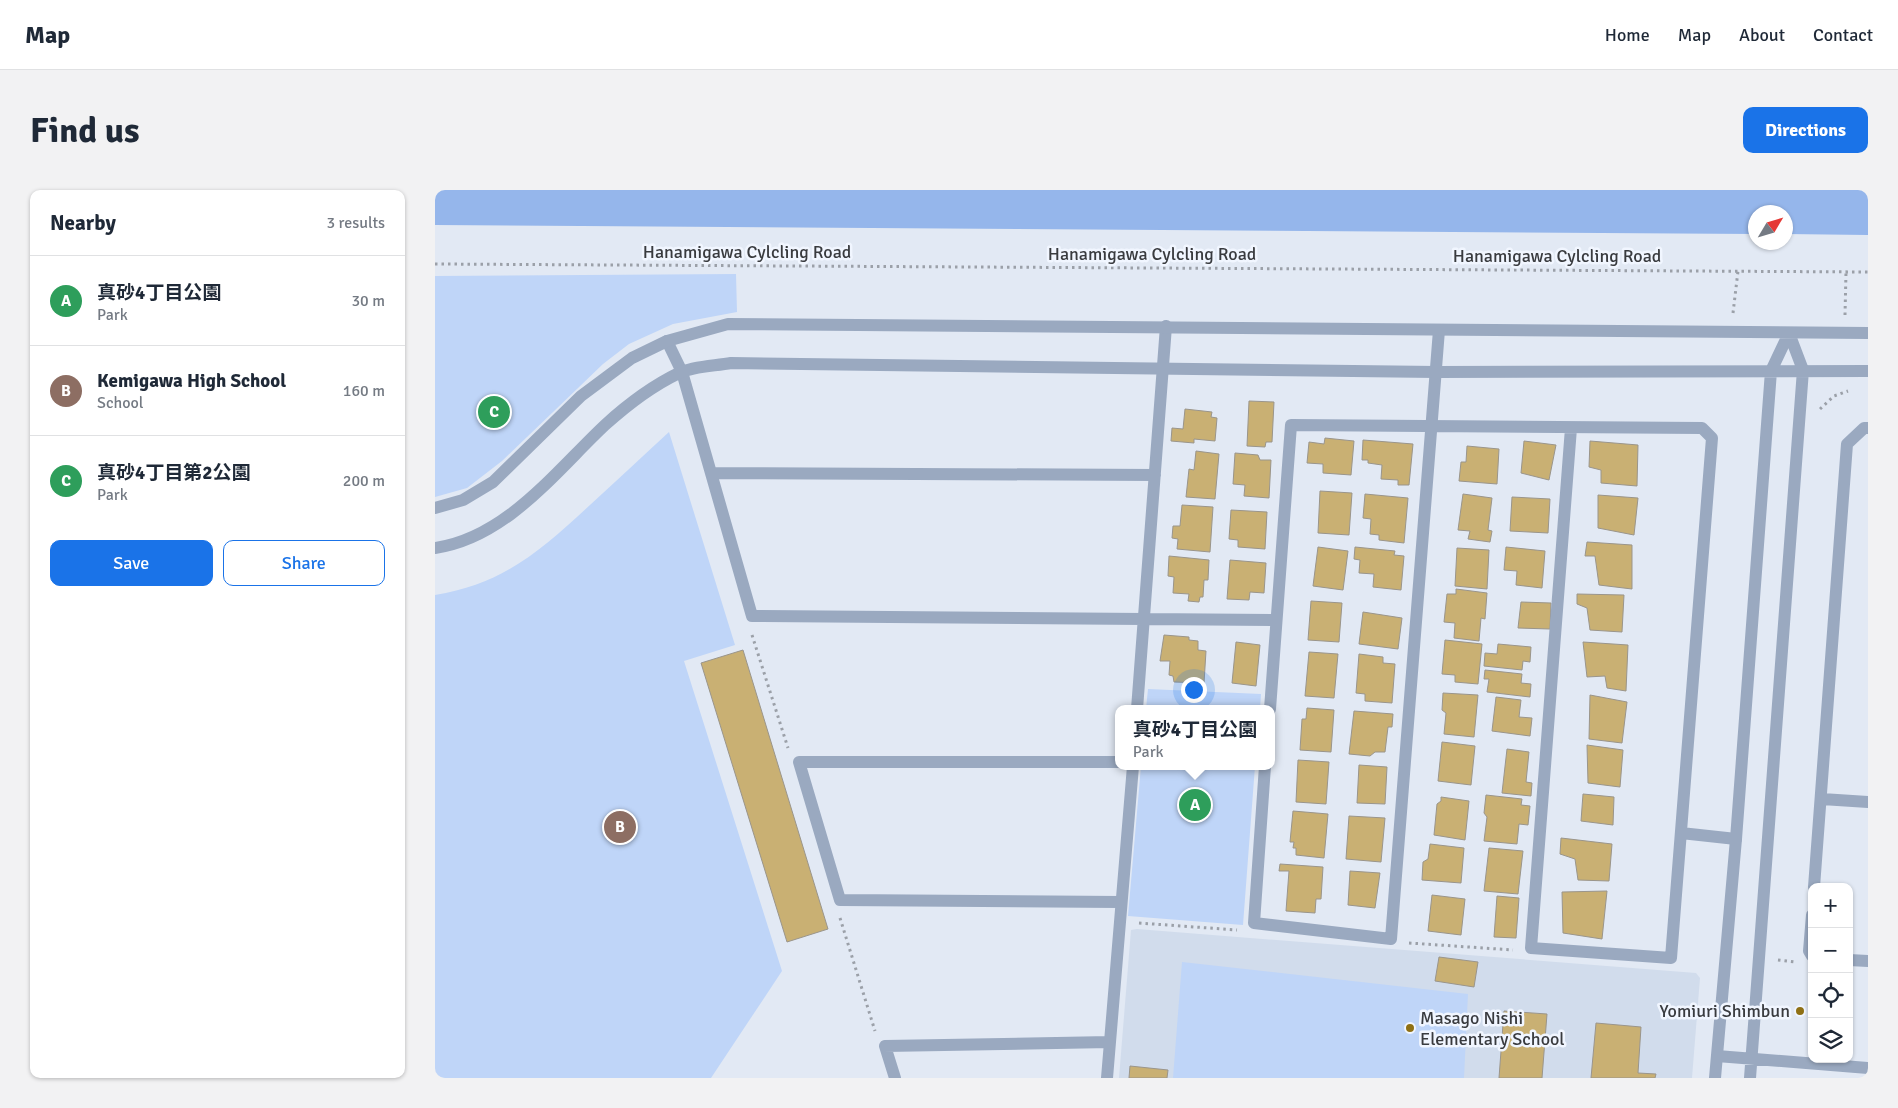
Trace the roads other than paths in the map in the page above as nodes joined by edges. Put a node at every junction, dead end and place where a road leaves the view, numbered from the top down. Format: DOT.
graph roads {
  1 [pos="1165,326"];
  2 [pos="1439,330"];
  3 [pos="1789,333"];
  4 [pos="1868,333"];
  5 [pos="667,341"];
  6 [pos="1162,368"];
  7 [pos="1803,370"];
  8 [pos="1771,371"];
  9 [pos="1868,371"];
  10 [pos="682,372"];
  11 [pos="1436,372"];
  12 [pos="1432,426"];
  13 [pos="1571,428"];
  14 [pos="1868,428"];
  15 [pos="711,472"];
  16 [pos="1155,475"];
  17 [pos="435,508"];
  18 [pos="435,548"];
  19 [pos="1143,618"];
  20 [pos="1276,620"];
  21 [pos="1137,705"];
  22 [pos="1270,705"];
  23 [pos="1115,762"];
  24 [pos="1133,770"];
  25 [pos="1265,770"];
  26 [pos="1822,799"];
  27 [pos="1868,802"];
  28 [pos="1681,833"];
  29 [pos="1736,839"];
  30 [pos="1814,883"];
  31 [pos="1120,902"];
  32 [pos="1853,960"];
  33 [pos="1868,961"];
  34 [pos="1110,1042"];
  35 [pos="1717,1056"];
  36 [pos="1751,1059"];
  37 [pos="1868,1068"];
  38 [pos="895,1078"];
  39 [pos="1107,1078"];
  40 [pos="1715,1078"];
  41 [pos="1750,1078"];
  1 -- 2 [label="street"];
  1 -- 5 [label="street"];
  1 -- 6 [label="street"];
  2 -- 3 [label="street"];
  2 -- 11 [label="street"];
  3 -- 4 [label="street"];
  3 -- 7 [label="street"];
  3 -- 8 [label="street"];
  5 -- 10 [label="street"];
  5 -- 17 [label="street"];
  6 -- 10 [label="street"];
  6 -- 11 [label="street"];
  6 -- 16 [label="street"];
  7 -- 8 [label="street"];
  7 -- 9 [label="street"];
  7 -- 36 [label="street"];
  8 -- 11 [label="street"];
  8 -- 29 [label="street"];
  10 -- 15 [label="street"];
  10 -- 18 [label="street"];
  11 -- 12 [label="street"];
  12 -- 13 [label="street"];
  12 -- 20 [label="street"];
  12 -- 25 [label="street"];
  13 -- 28 [label="street"];
  13 -- 28 [label="street"];
  14 -- 26 [label="street"];
  15 -- 16 [label="street"];
  15 -- 19 [label="street"];
  16 -- 19 [label="street"];
  19 -- 20 [label="street"];
  19 -- 21 [label="street"];
  20 -- 22 [label="street"];
  23 -- 31 [label="street"];
  24 -- 31 [label="street"];
  26 -- 27 [label="street"];
  26 -- 30 [label="street"];
  28 -- 29 [label="street"];
  29 -- 35 [label="street"];
  31 -- 34 [label="street"];
  32 -- 33 [label="street"];
  34 -- 38 [label="street"];
  34 -- 39 [label="street"];
  35 -- 36 [label="street"];
  35 -- 40 [label="street"];
  36 -- 37 [label="street"];
  36 -- 41 [label="street"];
}
